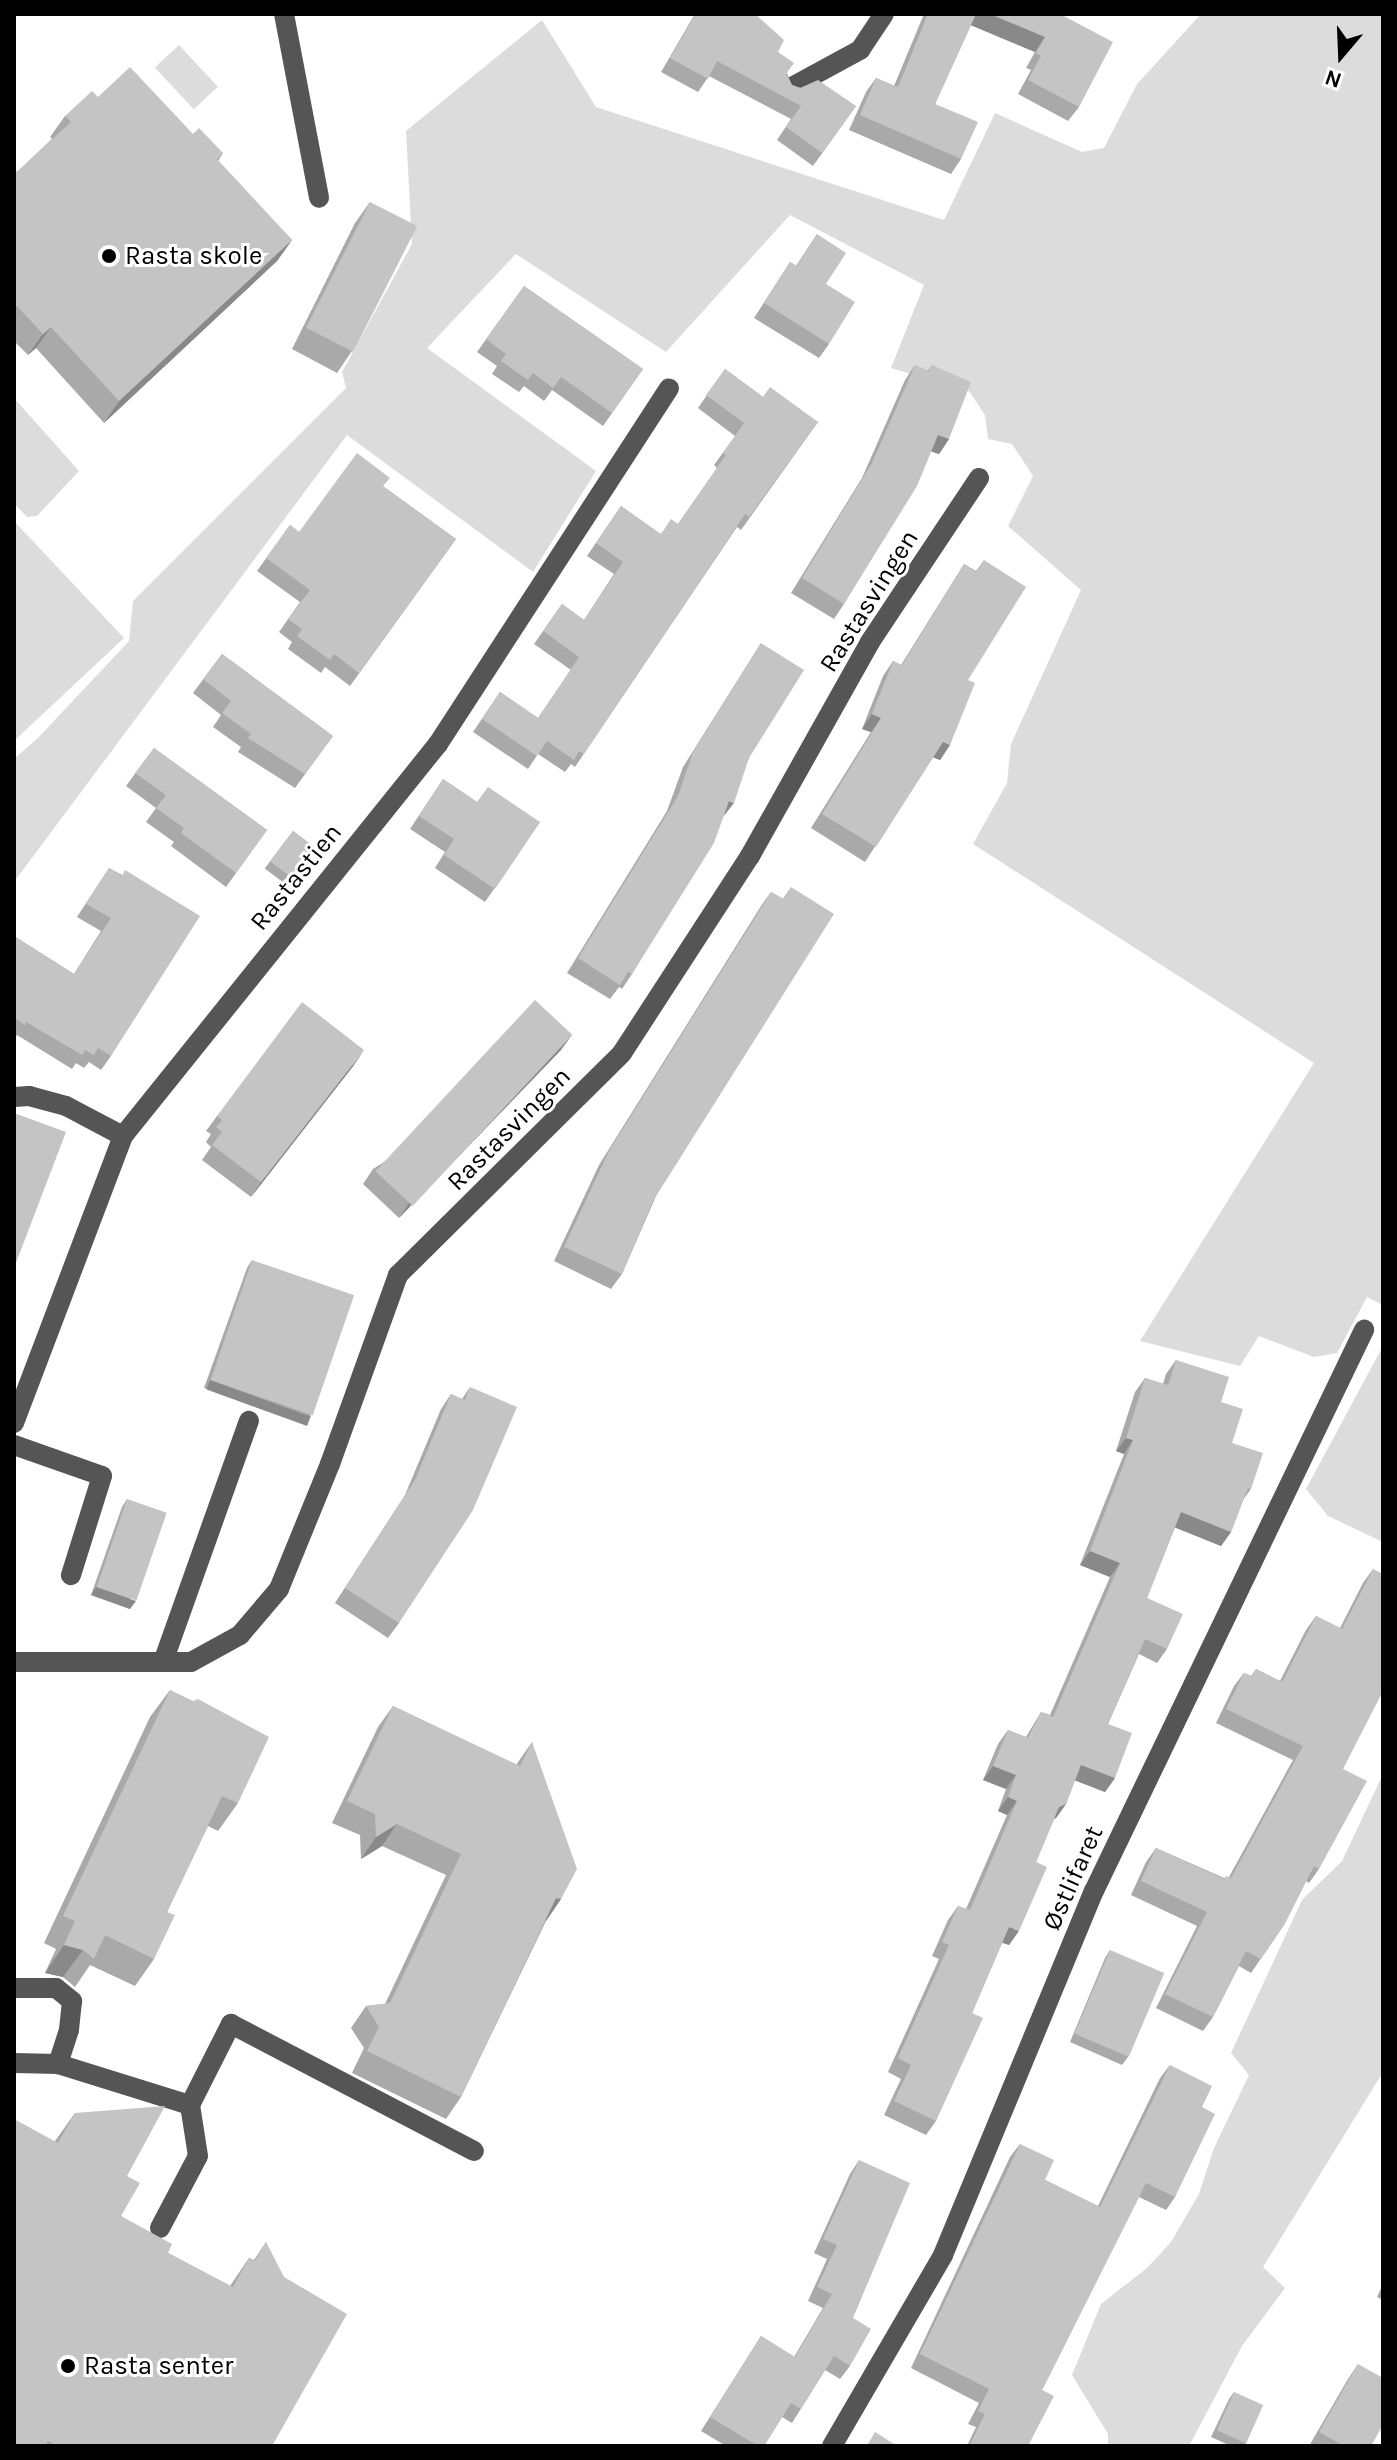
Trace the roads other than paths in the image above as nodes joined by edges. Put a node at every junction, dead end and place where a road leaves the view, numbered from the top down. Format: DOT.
graph roads {
  1 [pos="284,14"];
  2 [pos="884,14"];
  3 [pos="790,88"];
  4 [pos="319,198"];
  5 [pos="669,388"];
  6 [pos="979,478"];
  7 [pos="14,1097"];
  8 [pos="123,1136"];
  9 [pos="1364,1330"];
  10 [pos="249,1421"];
  11 [pos="14,1423"];
  12 [pos="14,1445"];
  13 [pos="71,1575"];
  14 [pos="14,1662"];
  15 [pos="163,1662"];
  16 [pos="14,1988"];
  17 [pos="14,2063"];
  18 [pos="58,2064"];
  19 [pos="190,2105"];
  20 [pos="474,2151"];
  21 [pos="160,2228"];
  22 [pos="832,2446"];
  1 -- 4 [label="street"];
  2 -- 3 [label="street"];
  5 -- 8 [label="street, Rastastien"];
  6 -- 15 [label="street, Rastasvingen"];
  7 -- 8 [label="street"];
  8 -- 11 [label="street, Rastastien"];
  9 -- 22 [label="street, Østlifaret"];
  10 -- 15 [label="street"];
  12 -- 13 [label="street"];
  14 -- 15 [label="street, Rastasvingen"];
  16 -- 18 [label="street"];
  17 -- 18 [label="street"];
  18 -- 19 [label="street"];
  19 -- 20 [label="street"];
  19 -- 21 [label="street"];
}
